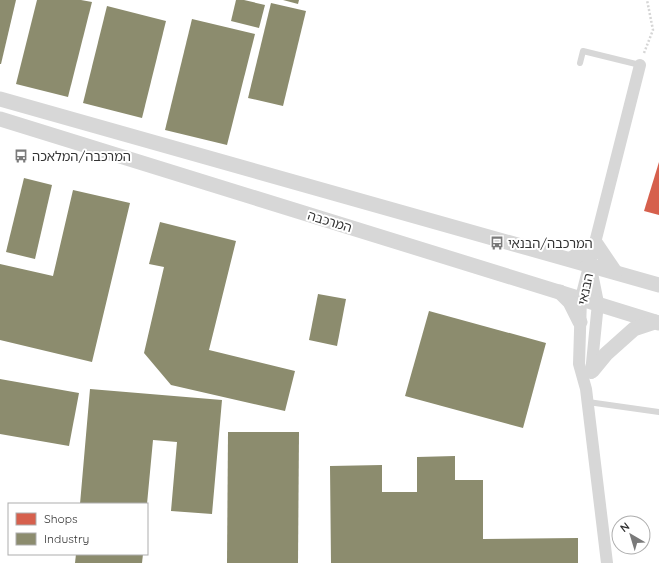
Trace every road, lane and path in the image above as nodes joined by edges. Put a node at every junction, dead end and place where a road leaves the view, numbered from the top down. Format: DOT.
graph roads {
  1 [pos="647,0"];
  2 [pos="580,63"];
  3 [pos="640,65"];
  4 [pos="0,98"];
  5 [pos="0,119"];
  6 [pos="596,244"];
  7 [pos="571,260"];
  8 [pos="590,265"];
  9 [pos="614,272"];
  10 [pos="659,285"];
  11 [pos="560,292"];
  12 [pos="581,298"];
  13 [pos="598,302"];
  14 [pos="580,322"];
  15 [pos="657,322"];
  16 [pos="592,371"];
  17 [pos="586,390"];
  18 [pos="588,402"];
  19 [pos="659,412"];
  20 [pos="607,563"];
  1 -- 3 [label="path"];
  2 -- 3 [label="lane"];
  3 -- 6 [label="street"];
  4 -- 7 [label="street"];
  5 -- 11 [label="street, המרכבה"];
  6 -- 7 [label="street"];
  6 -- 8 [label="street"];
  6 -- 9 [label="street"];
  7 -- 8 [label="street"];
  8 -- 9 [label="street"];
  8 -- 12 [label="street, הבנאי"];
  8 -- 13 [label="street, הבנאי"];
  9 -- 10 [label="street"];
  11 -- 12 [label="street, המרכבה"];
  11 -- 14 [label="street"];
  12 -- 13 [label="street, המרכבה"];
  12 -- 14 [label="street, הבנאי"];
  13 -- 15 [label="street, המרכבה"];
  13 -- 16 [label="street, הבנאי"];
  14 -- 17 [label="street, הבנאי"];
  15 -- 16 [label="street"];
  16 -- 17 [label="street, הבנאי"];
  17 -- 18 [label="street, הבנאי"];
  18 -- 19 [label="lane"];
  18 -- 20 [label="street, הבנאי"];
}
